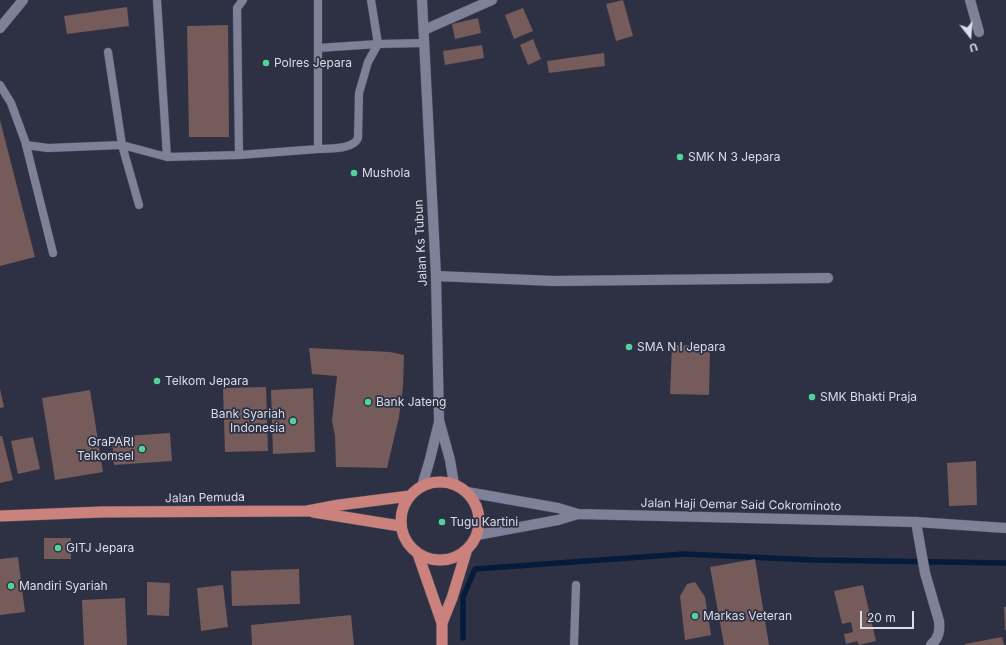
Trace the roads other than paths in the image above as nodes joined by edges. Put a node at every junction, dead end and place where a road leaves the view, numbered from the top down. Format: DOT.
graph roads {
  1 [pos="23,0"];
  2 [pos="157,0"];
  3 [pos="243,0"];
  4 [pos="318,0"];
  5 [pos="371,0"];
  6 [pos="422,0"];
  7 [pos="492,0"];
  8 [pos="970,0"];
  9 [pos="0,28"];
  10 [pos="424,30"];
  11 [pos="979,32"];
  12 [pos="425,43"];
  13 [pos="378,44"];
  14 [pos="318,48"];
  15 [pos="108,52"];
  16 [pos="0,85"];
  17 [pos="122,145"];
  18 [pos="26,146"];
  19 [pos="318,149"];
  20 [pos="239,155"];
  21 [pos="167,157"];
  22 [pos="140,205"];
  23 [pos="53,253"];
  24 [pos="436,276"];
  25 [pos="828,278"];
  26 [pos="439,420"];
  27 [pos="454,484"];
  28 [pos="422,486"];
  29 [pos="467,492"];
  30 [pos="410,496"];
  31 [pos="307,511"];
  32 [pos="578,514"];
  33 [pos="0,516"];
  34 [pos="916,522"];
  35 [pos="400,526"];
  36 [pos="1006,528"];
  37 [pos="477,535"];
  38 [pos="467,549"];
  39 [pos="418,554"];
  40 [pos="576,585"];
  41 [pos="442,623"];
  42 [pos="442,645"];
  43 [pos="574,645"];
  44 [pos="931,645"];
  1 -- 9 [label="main road"];
  2 -- 21 [label="lane"];
  3 -- 20 [label="lane"];
  4 -- 14 [label="lane"];
  5 -- 13 [label="lane"];
  6 -- 10 [label="main road, Jalan Ks Tubun"];
  7 -- 10 [label="main road"];
  8 -- 11 [label="main road"];
  10 -- 12 [label="main road, Jalan Ks Tubun"];
  12 -- 13 [label="lane"];
  12 -- 24 [label="main road, Jalan Ks Tubun"];
  13 -- 14 [label="lane"];
  13 -- 19 [label="lane"];
  14 -- 19 [label="lane"];
  15 -- 17 [label="lane"];
  16 -- 18 [label="lane"];
  17 -- 18 [label="lane"];
  17 -- 21 [label="lane"];
  17 -- 22 [label="lane"];
  18 -- 23 [label="lane"];
  19 -- 20 [label="lane"];
  20 -- 21 [label="lane"];
  24 -- 25 [label="main road"];
  24 -- 26 [label="main road, Jalan Ks Tubun"];
  26 -- 27 [label="main road, Jalan Ks Tubun"];
  26 -- 28 [label="main road"];
  27 -- 28 [label="highway"];
  27 -- 29 [label="highway"];
  28 -- 30 [label="highway"];
  29 -- 32 [label="main road"];
  29 -- 37 [label="highway"];
  30 -- 31 [label="highway, Jalan Pemuda"];
  30 -- 35 [label="highway"];
  31 -- 33 [label="highway, Jalan Pemuda"];
  31 -- 35 [label="highway"];
  32 -- 34 [label="main road, Jalan Haji Oemar Said Cokrominoto"];
  32 -- 37 [label="main road, Jalan Haji Oemar Said Cokrominoto"];
  34 -- 36 [label="main road, Jalan Haji Oemar Said Cokrominoto"];
  34 -- 44 [label="main road"];
  35 -- 39 [label="highway"];
  37 -- 38 [label="highway"];
  38 -- 39 [label="highway"];
  38 -- 41 [label="highway"];
  39 -- 41 [label="highway"];
  40 -- 43 [label="lane"];
  41 -- 42 [label="highway"];
}
